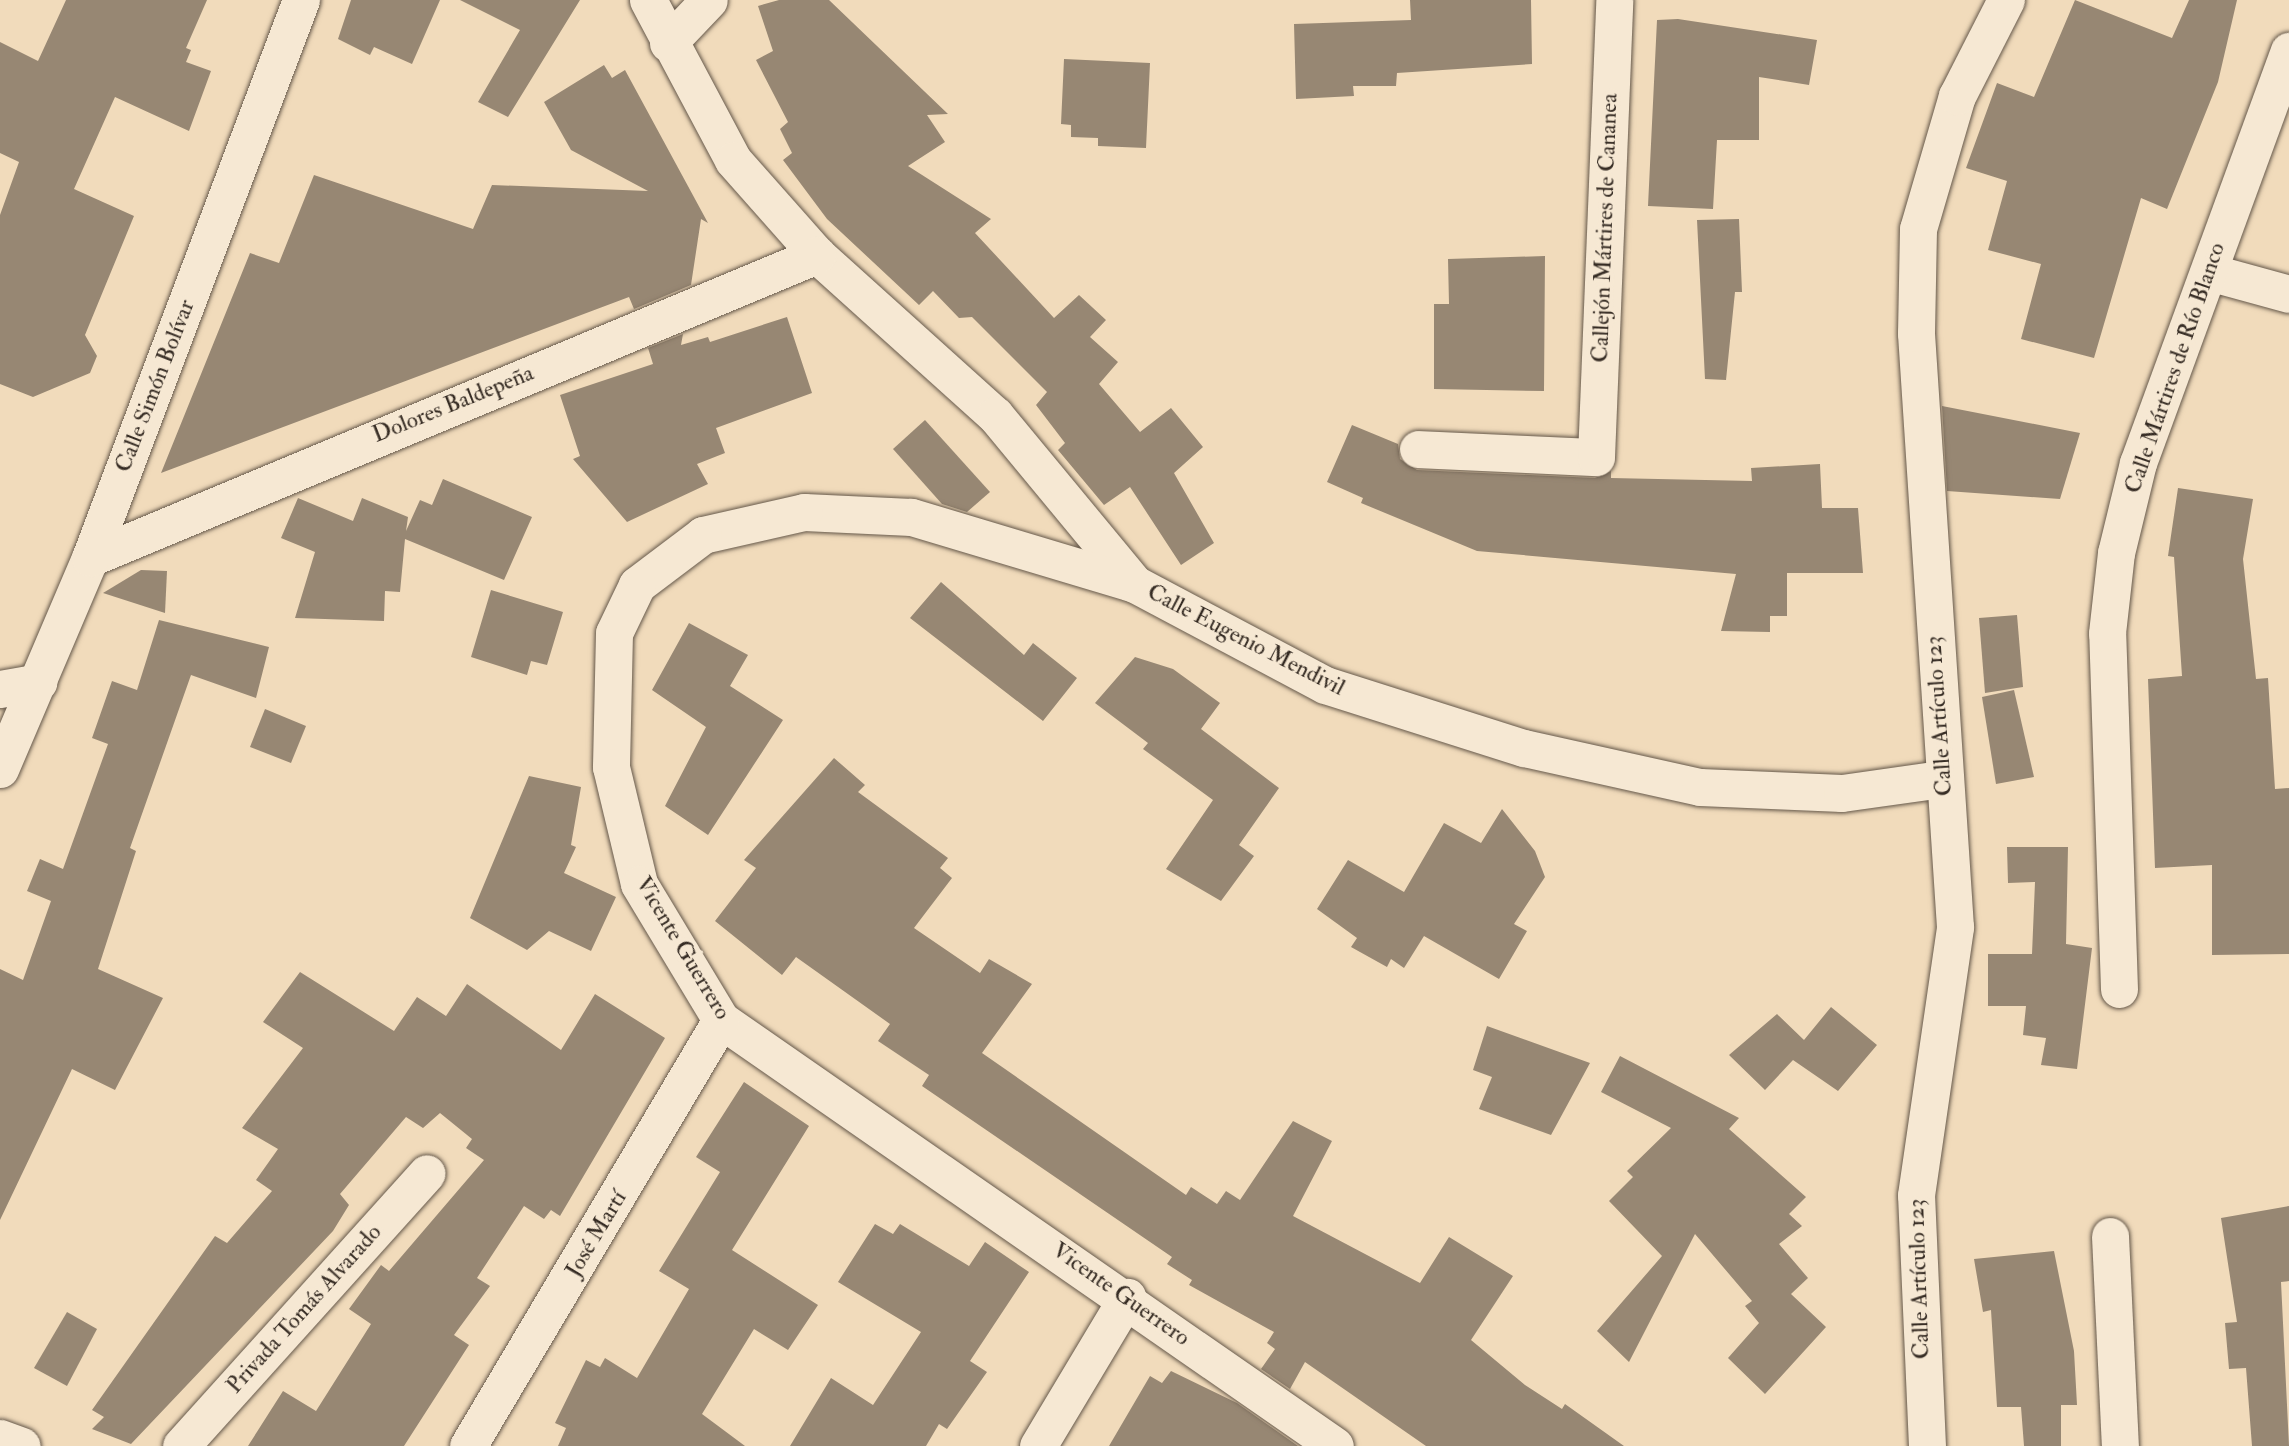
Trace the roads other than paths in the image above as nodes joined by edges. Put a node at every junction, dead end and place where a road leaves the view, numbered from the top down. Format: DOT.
graph roads {
  1 [pos="301,0"];
  2 [pos="648,0"];
  3 [pos="709,0"];
  4 [pos="1614,0"];
  5 [pos="2006,0"];
  6 [pos="668,43"];
  7 [pos="2289,51"];
  8 [pos="817,255"];
  9 [pos="2209,272"];
  10 [pos="2289,294"];
  11 [pos="1418,449"];
  12 [pos="90,558"];
  13 [pos="1135,584"];
  14 [pos="38,682"];
  15 [pos="0,689"];
  16 [pos="0,769"];
  17 [pos="1942,779"];
  18 [pos="2119,989"];
  19 [pos="721,1020"];
  20 [pos="427,1173"];
  21 [pos="2110,1236"];
  22 [pos="1128,1297"];
  23 [pos="0,1438"];
  24 [pos="22,1446"];
  25 [pos="181,1446"];
  26 [pos="468,1446"];
  27 [pos="1038,1446"];
  28 [pos="1335,1446"];
  29 [pos="1927,1446"];
  30 [pos="2120,1446"];
  1 -- 12 [label="street, Calle Simón Bolívar"];
  2 -- 6 [label="street, Calle Eugenio Mendivil"];
  3 -- 6 [label="street"];
  4 -- 11 [label="street, Callejón Mártires de Cananea"];
  5 -- 17 [label="street, Calle Artículo 123"];
  6 -- 8 [label="street, Calle Eugenio Mendivil"];
  7 -- 9 [label="street, Calle Mártires de Río Blanco"];
  8 -- 12 [label="street, Dolores Baldepeña"];
  8 -- 13 [label="street, Calle Eugenio Mendivil"];
  9 -- 10 [label="street"];
  9 -- 18 [label="street, Calle Mártires de Río Blanco"];
  12 -- 14 [label="street, Calle Simón Bolívar"];
  13 -- 17 [label="street, Calle Eugenio Mendivil"];
  13 -- 19 [label="street, Vicente Guerrero"];
  14 -- 15 [label="street"];
  14 -- 16 [label="street, Calle Simón Bolívar"];
  17 -- 29 [label="street, Calle Artículo 123"];
  19 -- 22 [label="street, Vicente Guerrero"];
  19 -- 26 [label="street, José Martí"];
  20 -- 25 [label="street, Privada Tomás Alvarado"];
  21 -- 30 [label="street"];
  22 -- 27 [label="street"];
  22 -- 28 [label="street, Vicente Guerrero"];
  23 -- 24 [label="street"];
}
